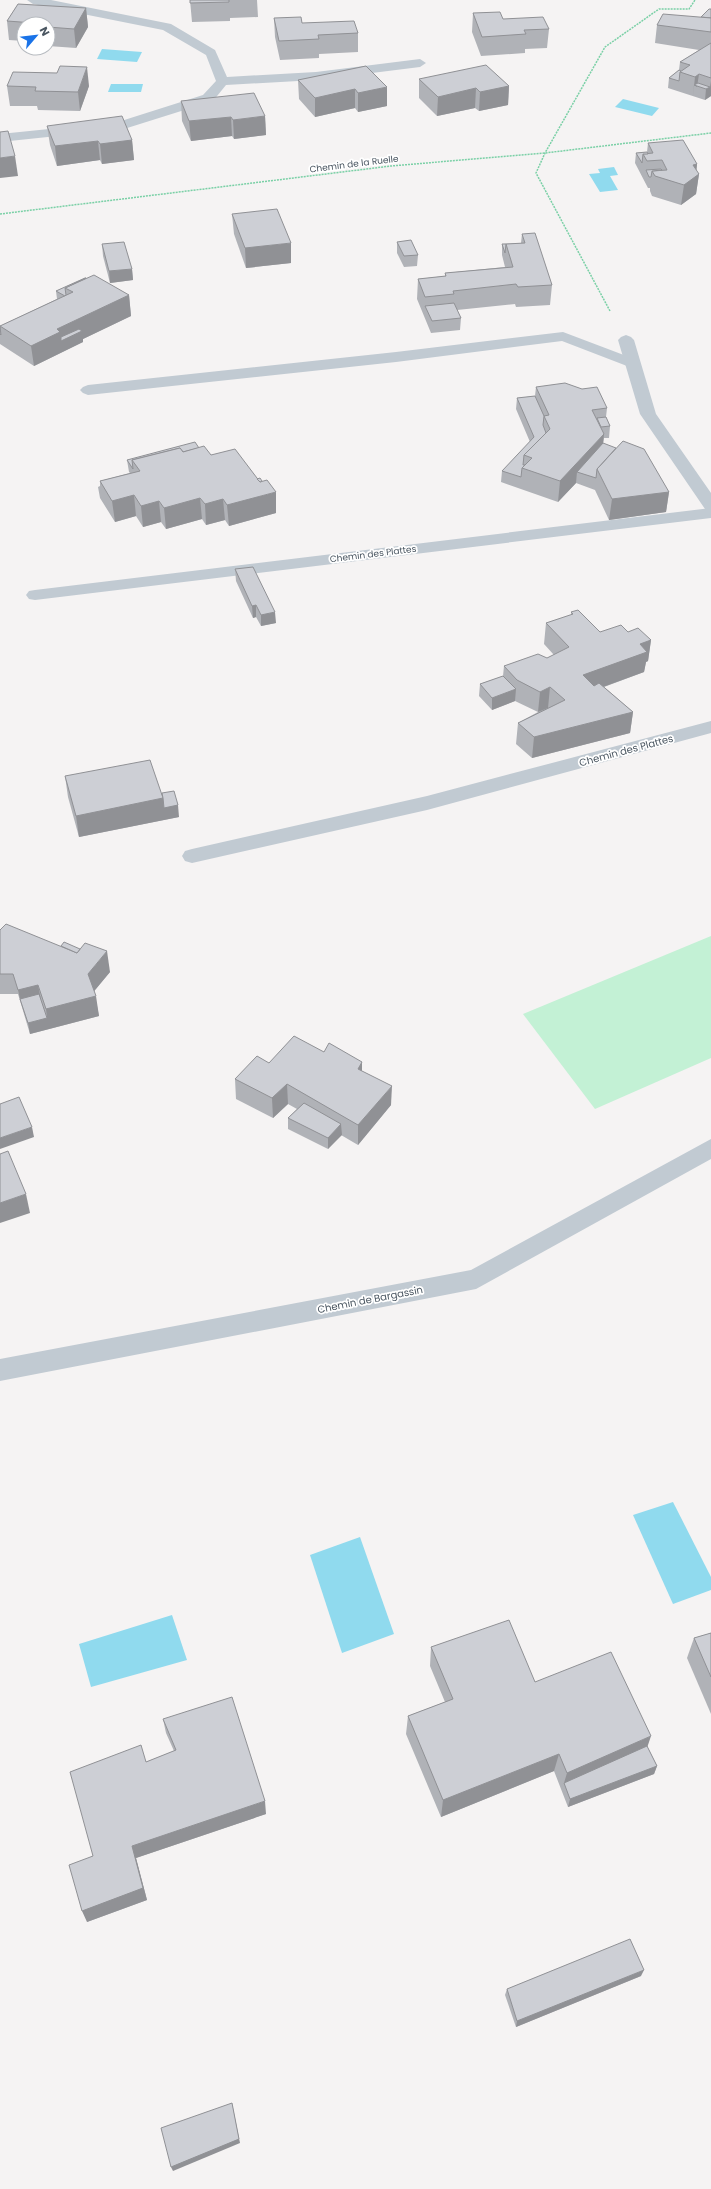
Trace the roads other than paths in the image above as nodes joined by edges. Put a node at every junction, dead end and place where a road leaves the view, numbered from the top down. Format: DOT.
graph roads {
  1 [pos="33,0"];
  2 [pos="420,63"];
  3 [pos="222,81"];
  4 [pos="0,138"];
  5 [pos="626,340"];
  6 [pos="632,363"];
  7 [pos="88,390"];
  8 [pos="711,505"];
  9 [pos="711,513"];
  10 [pos="35,596"];
  11 [pos="711,727"];
  12 [pos="192,856"];
  13 [pos="711,1148"];
  14 [pos="0,1370"];
  1 -- 3 [label="street"];
  2 -- 3 [label="street"];
  3 -- 4 [label="street"];
  5 -- 6 [label="street"];
  6 -- 7 [label="street"];
  6 -- 8 [label="street"];
  9 -- 10 [label="street, Chemin des Plattes"];
  11 -- 12 [label="street, Chemin des Plattes"];
  13 -- 14 [label="street, Chemin de Bargassin"];
}
